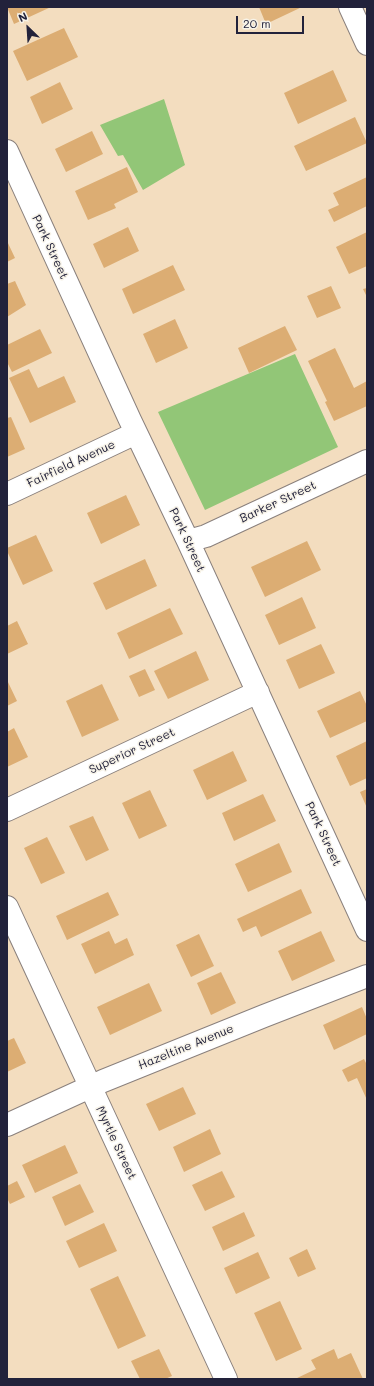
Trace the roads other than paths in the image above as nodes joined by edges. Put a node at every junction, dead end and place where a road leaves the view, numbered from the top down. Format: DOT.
graph roads {
  1 [pos="350,7"];
  2 [pos="367,44"];
  3 [pos="7,151"];
  4 [pos="136,433"];
  5 [pos="367,461"];
  6 [pos="7,494"];
  7 [pos="188,541"];
  8 [pos="258,692"];
  9 [pos="7,810"];
  10 [pos="7,907"];
  11 [pos="367,930"];
  12 [pos="367,976"];
  13 [pos="90,1086"];
  14 [pos="7,1125"];
  15 [pos="226,1379"];
  1 -- 2 [label="street"];
  3 -- 4 [label="street, Park Street"];
  4 -- 6 [label="street, Fairfield Avenue"];
  4 -- 7 [label="street, Park Street"];
  5 -- 7 [label="street, Barker Street"];
  7 -- 8 [label="street, Park Street"];
  8 -- 9 [label="street, Superior Street"];
  8 -- 11 [label="street, Park Street"];
  10 -- 13 [label="street, Myrtle Street"];
  12 -- 13 [label="street, Hazeltine Avenue"];
  13 -- 14 [label="street, Hazeltine Avenue"];
  13 -- 15 [label="street, Myrtle Street"];
}
